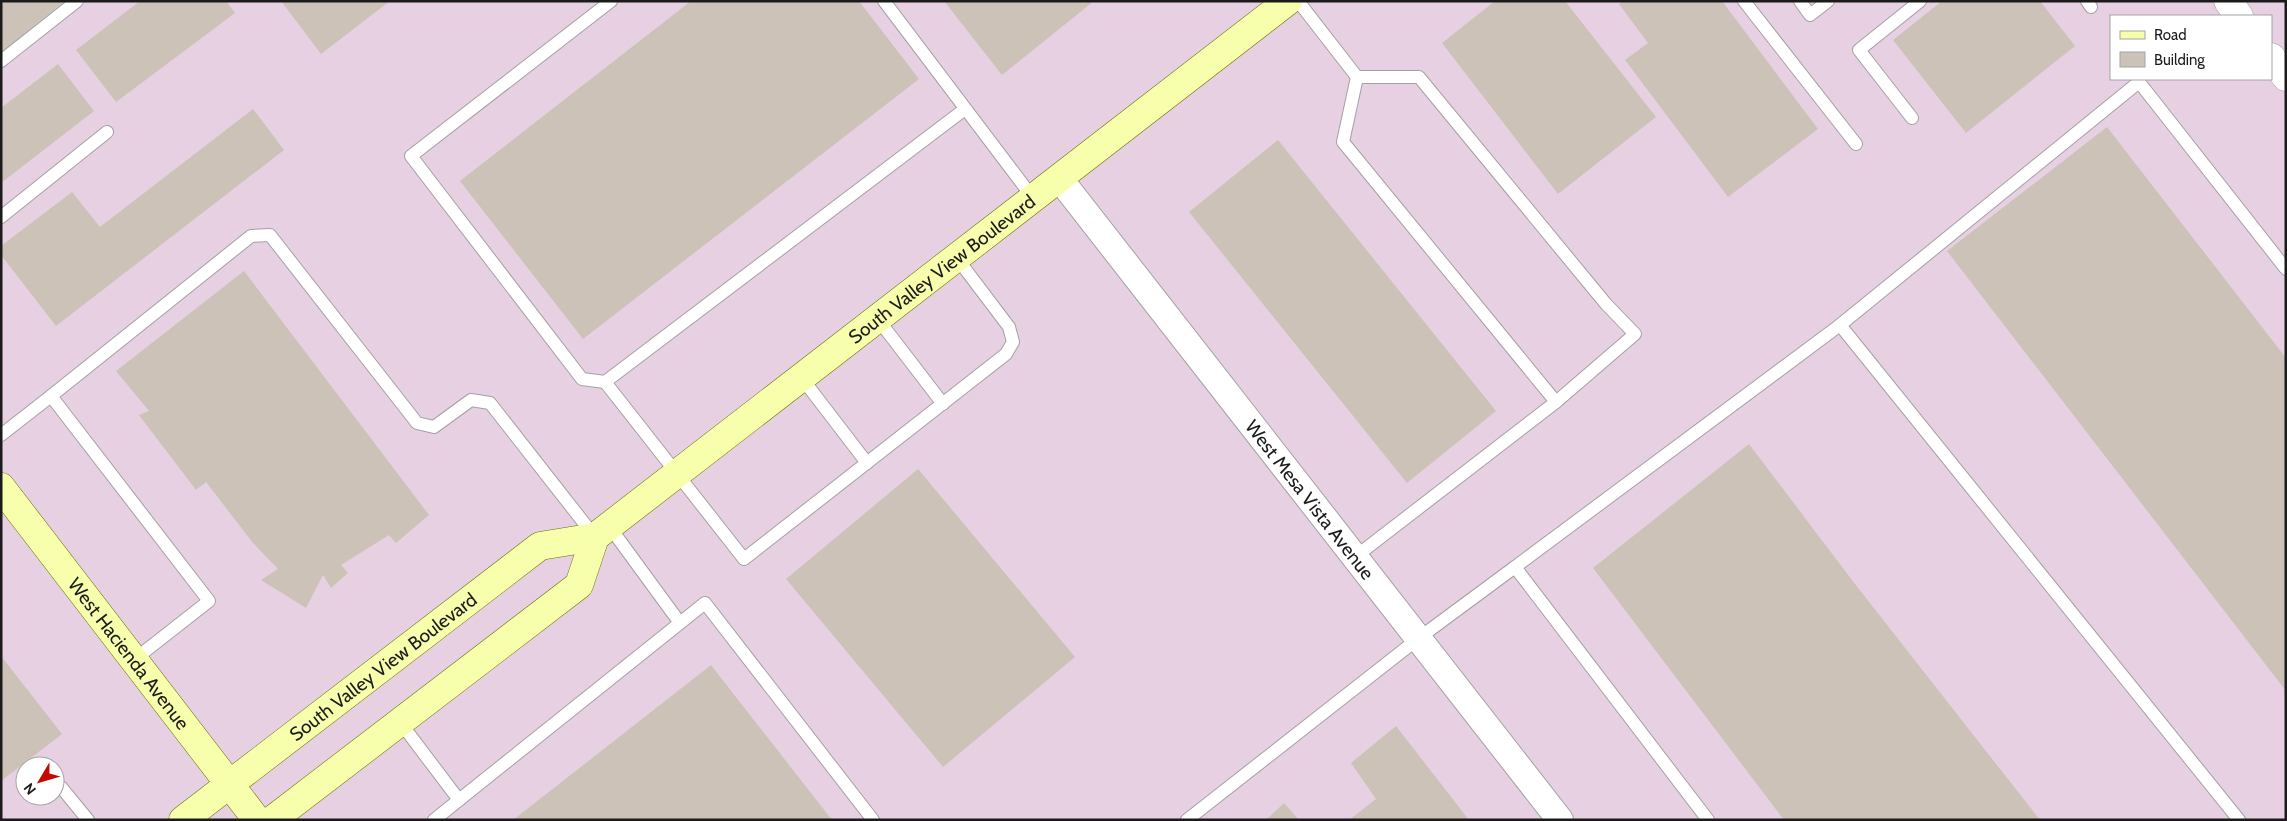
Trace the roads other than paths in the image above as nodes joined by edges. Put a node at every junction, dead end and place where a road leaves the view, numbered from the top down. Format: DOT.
graph roads {
  1 [pos="77,1"];
  2 [pos="611,1"];
  3 [pos="884,1"];
  4 [pos="1288,1"];
  5 [pos="1298,1"];
  6 [pos="1744,1"];
  7 [pos="1800,1"];
  8 [pos="1828,1"];
  9 [pos="1920,1"];
  10 [pos="2272,58"];
  11 [pos="1,61"];
  12 [pos="1357,77"];
  13 [pos="2286,77"];
  14 [pos="2141,80"];
  15 [pos="965,109"];
  16 [pos="1912,118"];
  17 [pos="107,132"];
  18 [pos="1856,144"];
  19 [pos="1059,178"];
  20 [pos="1033,198"];
  21 [pos="1,217"];
  22 [pos="956,257"];
  23 [pos="2286,270"];
  24 [pos="877,318"];
  25 [pos="1840,324"];
  26 [pos="801,377"];
  27 [pos="605,382"];
  28 [pos="51,396"];
  29 [pos="1556,402"];
  30 [pos="943,404"];
  31 [pos="1,435"];
  32 [pos="867,463"];
  33 [pos="676,474"];
  34 [pos="1,487"];
  35 [pos="602,531"];
  36 [pos="1355,557"];
  37 [pos="1515,567"];
  38 [pos="680,623"];
  39 [pos="1418,638"];
  40 [pos="135,659"];
  41 [pos="400,722"];
  42 [pos="229,784"];
  43 [pos="65,792"];
  44 [pos="459,800"];
  45 [pos="88,820"];
  46 [pos="183,820"];
  47 [pos="257,820"];
  48 [pos="272,820"];
  49 [pos="434,820"];
  50 [pos="873,820"];
  51 [pos="1187,820"];
  52 [pos="1560,820"];
  53 [pos="1708,820"];
  54 [pos="2239,820"];
  1 -- 11 [label="lane"];
  2 -- 27 [label="lane"];
  3 -- 15 [label="lane"];
  4 -- 19 [label="main road, South Valley View Boulevard"];
  5 -- 12 [label="lane"];
  6 -- 18 [label="lane"];
  7 -- 8 [label="lane"];
  9 -- 16 [label="lane"];
  10 -- 13 [label="street"];
  12 -- 29 [label="lane"];
  12 -- 29 [label="lane"];
  14 -- 23 [label="lane"];
  14 -- 25 [label="lane"];
  15 -- 20 [label="lane"];
  15 -- 27 [label="lane"];
  17 -- 21 [label="lane"];
  19 -- 20 [label="main road, South Valley View Boulevard"];
  19 -- 36 [label="street, West Mesa Vista Avenue"];
  20 -- 22 [label="main road, South Valley View Boulevard"];
  22 -- 24 [label="main road, South Valley View Boulevard"];
  22 -- 30 [label="lane"];
  24 -- 26 [label="main road, South Valley View Boulevard"];
  24 -- 30 [label="lane"];
  25 -- 37 [label="lane"];
  25 -- 54 [label="lane"];
  26 -- 32 [label="lane"];
  26 -- 33 [label="main road, South Valley View Boulevard"];
  27 -- 33 [label="lane"];
  28 -- 31 [label="lane"];
  28 -- 35 [label="lane"];
  28 -- 40 [label="lane"];
  29 -- 36 [label="lane"];
  30 -- 32 [label="lane"];
  32 -- 33 [label="lane"];
  33 -- 35 [label="main road, South Valley View Boulevard"];
  34 -- 40 [label="main road, West Hacienda Avenue"];
  35 -- 38 [label="lane"];
  35 -- 41 [label="main road"];
  35 -- 42 [label="main road, South Valley View Boulevard"];
  36 -- 39 [label="street, West Mesa Vista Avenue"];
  37 -- 39 [label="lane"];
  37 -- 53 [label="lane"];
  38 -- 44 [label="lane"];
  38 -- 50 [label="lane"];
  39 -- 51 [label="lane"];
  39 -- 52 [label="street, West Mesa Vista Avenue"];
  40 -- 42 [label="main road, West Hacienda Avenue"];
  41 -- 44 [label="lane"];
  41 -- 48 [label="main road"];
  42 -- 46 [label="main road, South Valley View Boulevard"];
  42 -- 47 [label="main road, West Hacienda Avenue"];
  43 -- 45 [label="lane"];
  44 -- 49 [label="lane"];
}
